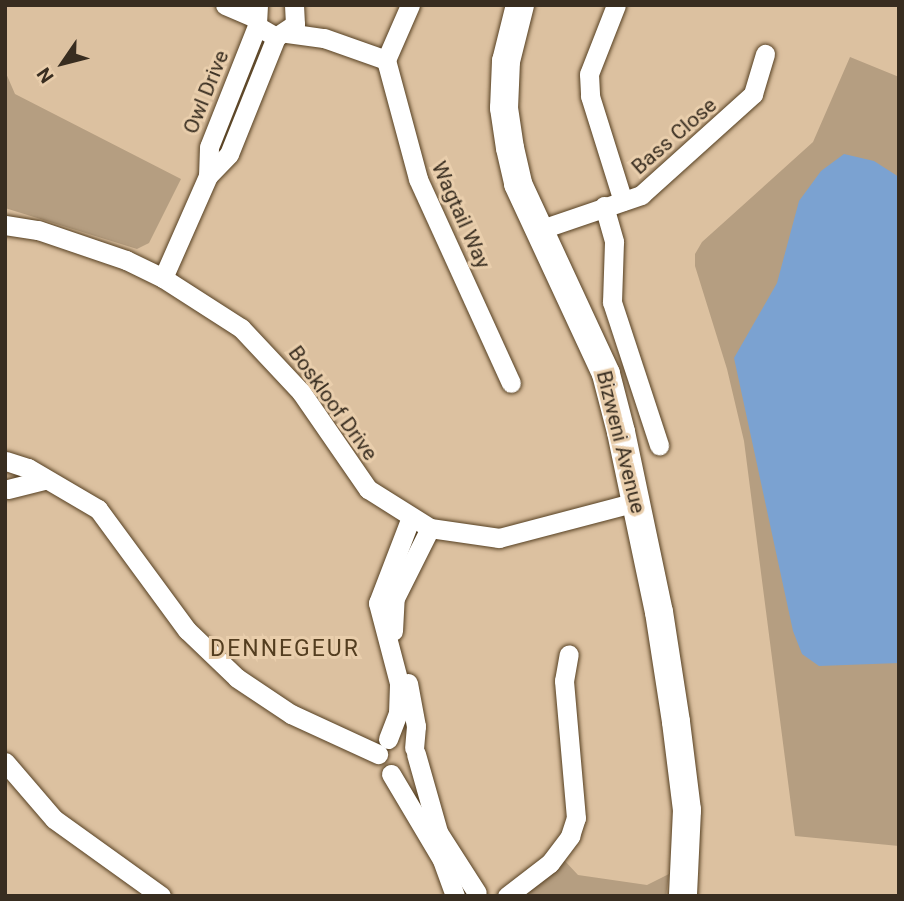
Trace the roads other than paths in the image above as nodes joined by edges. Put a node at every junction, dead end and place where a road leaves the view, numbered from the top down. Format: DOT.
graph roads {
  1 [pos="225,5"];
  2 [pos="410,5"];
  3 [pos="520,5"];
  4 [pos="616,5"];
  5 [pos="295,9"];
  6 [pos="257,17"];
  7 [pos="281,35"];
  8 [pos="324,38"];
  9 [pos="765,54"];
  10 [pos="386,60"];
  11 [pos="208,176"];
  12 [pos="623,201"];
  13 [pos="604,206"];
  14 [pos="5,225"];
  15 [pos="540,230"];
  16 [pos="163,278"];
  17 [pos="512,383"];
  18 [pos="659,445"];
  19 [pos="6,460"];
  20 [pos="45,480"];
  21 [pos="7,490"];
  22 [pos="636,502"];
  23 [pos="411,517"];
  24 [pos="430,528"];
  25 [pos="400,566"];
  26 [pos="385,604"];
  27 [pos="569,654"];
  28 [pos="383,747"];
  29 [pos="415,751"];
  30 [pos="5,762"];
  31 [pos="391,774"];
  32 [pos="488,895"];
  33 [pos="162,896"];
  34 [pos="455,896"];
  35 [pos="683,896"];
  1 -- 6 [label="street"];
  2 -- 10 [label="street"];
  3 -- 15 [label="street, Bizweni Avenue"];
  4 -- 12 [label="street"];
  5 -- 7 [label="street, Owl Drive"];
  5 -- 8 [label="street"];
  6 -- 7 [label="street"];
  6 -- 11 [label="street, Owl Drive"];
  7 -- 8 [label="street"];
  7 -- 11 [label="street, Owl Drive"];
  8 -- 10 [label="street"];
  9 -- 12 [label="street, Bass Close"];
  10 -- 17 [label="street, Wagtail Way"];
  11 -- 16 [label="street, Owl Drive"];
  12 -- 13 [label="street, Bass Close"];
  13 -- 15 [label="street, Bass Close"];
  13 -- 18 [label="street"];
  14 -- 16 [label="street, Boskloof Drive"];
  15 -- 22 [label="street, Bizweni Avenue"];
  16 -- 23 [label="street, Boskloof Drive"];
  19 -- 20 [label="street"];
  19 -- 21 [label="street"];
  20 -- 21 [label="street"];
  20 -- 28 [label="street"];
  22 -- 24 [label="street, Boskloof Drive"];
  22 -- 35 [label="street, Bizweni Avenue"];
  23 -- 24 [label="street, Boskloof Drive"];
  23 -- 25 [label="street"];
  24 -- 25 [label="street"];
  25 -- 26 [label="street"];
  26 -- 28 [label="street"];
  26 -- 29 [label="street"];
  27 -- 32 [label="street"];
  28 -- 29 [label="street"];
  28 -- 31 [label="street"];
  29 -- 31 [label="street"];
  29 -- 32 [label="street"];
  30 -- 33 [label="street"];
  31 -- 34 [label="street"];
}
